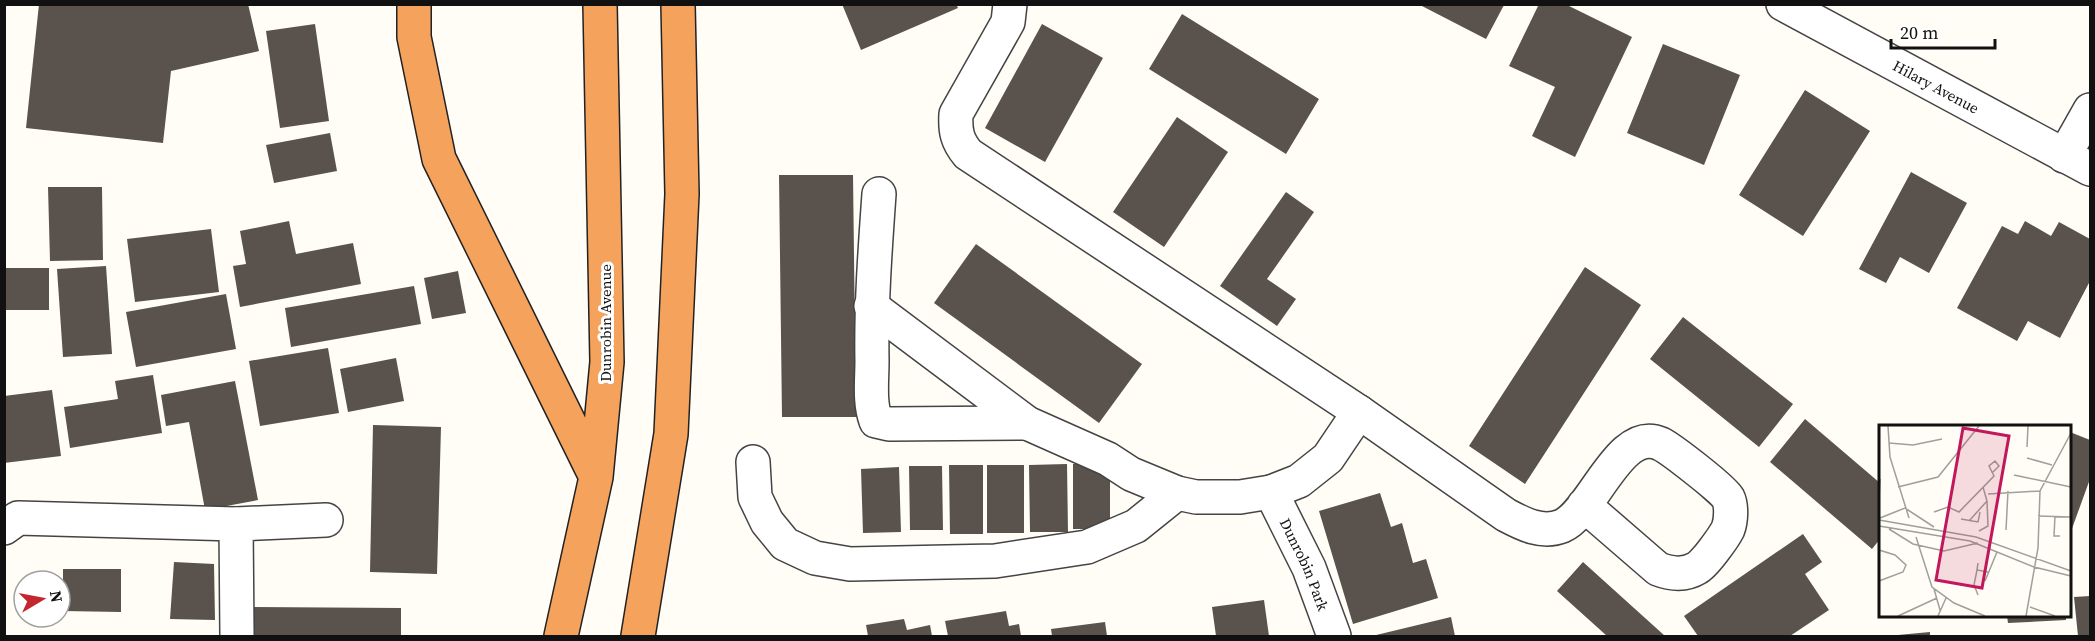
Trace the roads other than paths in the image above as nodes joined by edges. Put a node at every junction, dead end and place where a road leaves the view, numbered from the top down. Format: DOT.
graph roads {
  1 [pos="414,4"];
  2 [pos="600,4"];
  3 [pos="678,4"];
  4 [pos="1010,4"];
  5 [pos="1783,4"];
  6 [pos="2091,110"];
  7 [pos="2077,162"];
  8 [pos="879,194"];
  9 [pos="872,306"];
  10 [pos="1359,412"];
  11 [pos="1027,423"];
  12 [pos="753,462"];
  13 [pos="596,477"];
  14 [pos="1271,492"];
  15 [pos="1177,493"];
  16 [pos="1584,505"];
  17 [pos="326,520"];
  18 [pos="236,524"];
  19 [pos="4,528"];
  20 [pos="237,636"];
  21 [pos="561,636"];
  22 [pos="638,636"];
  23 [pos="1334,636"];
  1 -- 13 [label="highway"];
  2 -- 13 [label="highway, Dunrobin Avenue"];
  3 -- 22 [label="highway"];
  4 -- 10 [label="street"];
  5 -- 7 [label="street, Hilary Avenue"];
  6 -- 7 [label="street"];
  8 -- 9 [label="street"];
  9 -- 11 [label="street"];
  9 -- 11 [label="street"];
  10 -- 14 [label="street"];
  10 -- 16 [label="street"];
  11 -- 15 [label="street"];
  12 -- 15 [label="street"];
  13 -- 21 [label="highway, Dunrobin Avenue"];
  14 -- 15 [label="street"];
  14 -- 23 [label="street, Dunrobin Park"];
  17 -- 18 [label="street"];
  18 -- 19 [label="street"];
  18 -- 20 [label="street"];
}
